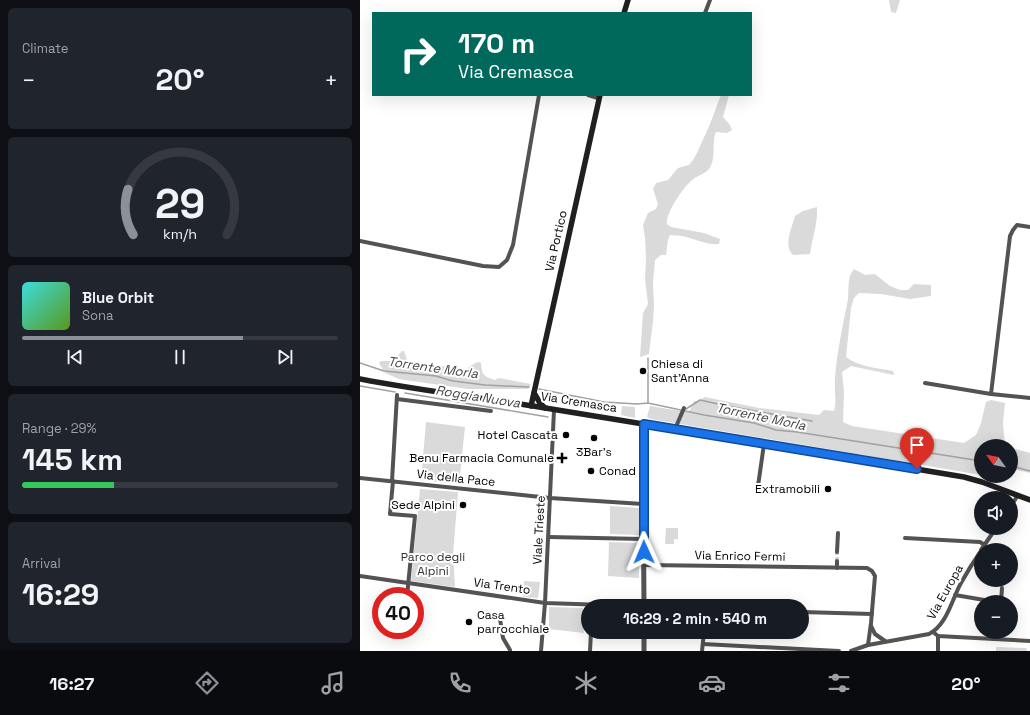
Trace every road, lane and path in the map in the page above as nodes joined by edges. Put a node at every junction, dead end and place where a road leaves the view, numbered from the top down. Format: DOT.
graph roads {
  1 [pos="628,0"];
  2 [pos="710,0"];
  3 [pos="624,12"];
  4 [pos="704,12"];
  5 [pos="539,96"];
  6 [pos="600,96"];
  7 [pos="1030,227"];
  8 [pos="360,241"];
  9 [pos="360,379"];
  10 [pos="925,383"];
  11 [pos="534,391"];
  12 [pos="991,394"];
  13 [pos="1030,398"];
  14 [pos="531,406"];
  15 [pos="546,408"];
  16 [pos="684,408"];
  17 [pos="554,410"];
  18 [pos="492,411"];
  19 [pos="644,424"];
  20 [pos="675,429"];
  21 [pos="764,444"];
  22 [pos="360,478"];
  23 [pos="392,481"];
  24 [pos="758,486"];
  25 [pos="1007,491"];
  26 [pos="1018,495"];
  27 [pos="550,498"];
  28 [pos="1030,500"];
  29 [pos="643,504"];
  30 [pos="838,533"];
  31 [pos="549,537"];
  32 [pos="905,538"];
  33 [pos="643,539"];
  34 [pos="981,543"];
  35 [pos="837,552"];
  36 [pos="837,560"];
  37 [pos="974,561"];
  38 [pos="644,565"];
  39 [pos="837,568"];
  40 [pos="360,576"];
  41 [pos="409,583"];
  42 [pos="408,587"];
  43 [pos="1002,588"];
  44 [pos="955,595"];
  45 [pos="1002,595"];
  46 [pos="974,598"];
  47 [pos="644,599"];
  48 [pos="546,603"];
  49 [pos="581,604"];
  50 [pos="809,612"];
  51 [pos="872,614"];
  52 [pos="500,619"];
  53 [pos="871,623"];
  54 [pos="933,632"];
  55 [pos="938,636"];
  56 [pos="974,638"];
  57 [pos="591,639"];
  58 [pos="644,639"];
  59 [pos="703,639"];
  60 [pos="993,639"];
  61 [pos="1030,640"];
  62 [pos="885,642"];
  63 [pos="703,644"];
  64 [pos="868,645"];
  65 [pos="510,651"];
  66 [pos="517,651"];
  67 [pos="542,651"];
  68 [pos="590,651"];
  69 [pos="644,651"];
  70 [pos="702,651"];
  71 [pos="840,651"];
  72 [pos="851,651"];
  73 [pos="938,651"];
  1 -- 3 [label="main road"];
  2 -- 4 [label="street"];
  5 -- 8 [label="street"];
  6 -- 11 [label="main road, Via Portico"];
  7 -- 12 [label="street"];
  9 -- 14 [label="main road, Via Cremasca"];
  10 -- 12 [label="street"];
  11 -- 14 [label="main road, Via Portico"];
  11 -- 15 [label="main road"];
  12 -- 13 [label="street"];
  14 -- 15 [label="main road, Via Cremasca"];
  15 -- 17 [label="main road, Via Cremasca"];
  16 -- 20 [label="street"];
  17 -- 19 [label="main road, Via Cremasca"];
  17 -- 27 [label="street, Viale Trieste"];
  18 -- 23 [label="street"];
  19 -- 20 [label="main road, Via Cremasca"];
  19 -- 29 [label="street"];
  20 -- 21 [label="main road, Via Cremasca"];
  21 -- 24 [label="street"];
  21 -- 25 [label="main road, Via Cremasca"];
  22 -- 23 [label="street, Via della Pace"];
  23 -- 27 [label="street, Via della Pace"];
  23 -- 41 [label="street"];
  26 -- 28 [label="main road, Via Cremasca"];
  27 -- 29 [label="street, Via della Pace"];
  27 -- 31 [label="street, Viale Trieste"];
  29 -- 33 [label="street"];
  30 -- 35 [label="street"];
  31 -- 33 [label="street"];
  31 -- 48 [label="street, Viale Trieste"];
  32 -- 34 [label="street"];
  33 -- 38 [label="street"];
  36 -- 39 [label="street"];
  37 -- 44 [label="street, Via Europa"];
  38 -- 39 [label="street, Via Enrico Fermi"];
  38 -- 47 [label="street"];
  39 -- 51 [label="street, Via Enrico Fermi"];
  40 -- 41 [label="street, Via Trento"];
  41 -- 42 [label="street"];
  41 -- 48 [label="street, Via Trento"];
  43 -- 45 [label="street"];
  44 -- 46 [label="street"];
  44 -- 54 [label="street, Via Europa"];
  48 -- 49 [label="street, Via Trento"];
  48 -- 67 [label="street, Viale Trieste"];
  50 -- 51 [label="street"];
  51 -- 53 [label="street, Via Enrico Fermi"];
  52 -- 65 [label="street"];
  53 -- 62 [label="street"];
  53 -- 64 [label="street, Via Enrico Fermi"];
  54 -- 55 [label="street"];
  54 -- 62 [label="street, Via Europa"];
  55 -- 56 [label="street"];
  55 -- 73 [label="street"];
  57 -- 68 [label="street"];
  58 -- 69 [label="street"];
  59 -- 63 [label="street"];
  60 -- 61 [label="street"];
  62 -- 64 [label="street, Via Europa"];
  63 -- 70 [label="street"];
  63 -- 71 [label="street"];
  64 -- 72 [label="street, Via Europa"];
  65 -- 66 [label="street"];
}
